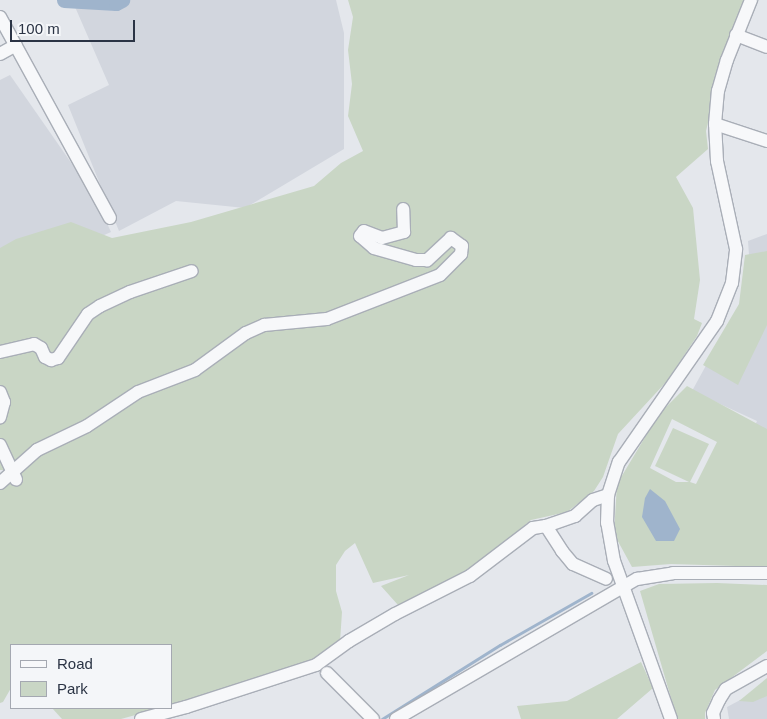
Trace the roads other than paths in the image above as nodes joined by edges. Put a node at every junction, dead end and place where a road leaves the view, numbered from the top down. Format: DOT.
graph roads {
  1 [pos="751,0"];
  2 [pos="0,17"];
  3 [pos="736,35"];
  4 [pos="16,45"];
  5 [pos="767,48"];
  6 [pos="0,54"];
  7 [pos="715,124"];
  8 [pos="767,141"];
  9 [pos="403,209"];
  10 [pos="110,218"];
  11 [pos="192,271"];
  12 [pos="0,352"];
  13 [pos="0,392"];
  14 [pos="0,417"];
  15 [pos="0,445"];
  16 [pos="14,475"];
  17 [pos="0,483"];
  18 [pos="608,495"];
  19 [pos="546,526"];
  20 [pos="767,573"];
  21 [pos="606,579"];
  22 [pos="623,585"];
  23 [pos="767,666"];
  24 [pos="327,673"];
  25 [pos="141,719"];
  26 [pos="373,719"];
  27 [pos="396,719"];
  28 [pos="671,719"];
  29 [pos="714,719"];
  1 -- 3 [label="street"];
  2 -- 4 [label="street"];
  3 -- 5 [label="street"];
  3 -- 7 [label="street"];
  4 -- 6 [label="street"];
  4 -- 10 [label="street"];
  7 -- 8 [label="street"];
  7 -- 18 [label="street"];
  9 -- 16 [label="street"];
  11 -- 12 [label="street"];
  13 -- 14 [label="street"];
  15 -- 16 [label="street"];
  16 -- 17 [label="street"];
  18 -- 19 [label="street"];
  18 -- 22 [label="street"];
  19 -- 21 [label="street"];
  19 -- 25 [label="street"];
  20 -- 22 [label="street"];
  22 -- 27 [label="street"];
  22 -- 28 [label="street"];
  23 -- 29 [label="street"];
  24 -- 26 [label="street"];
}
